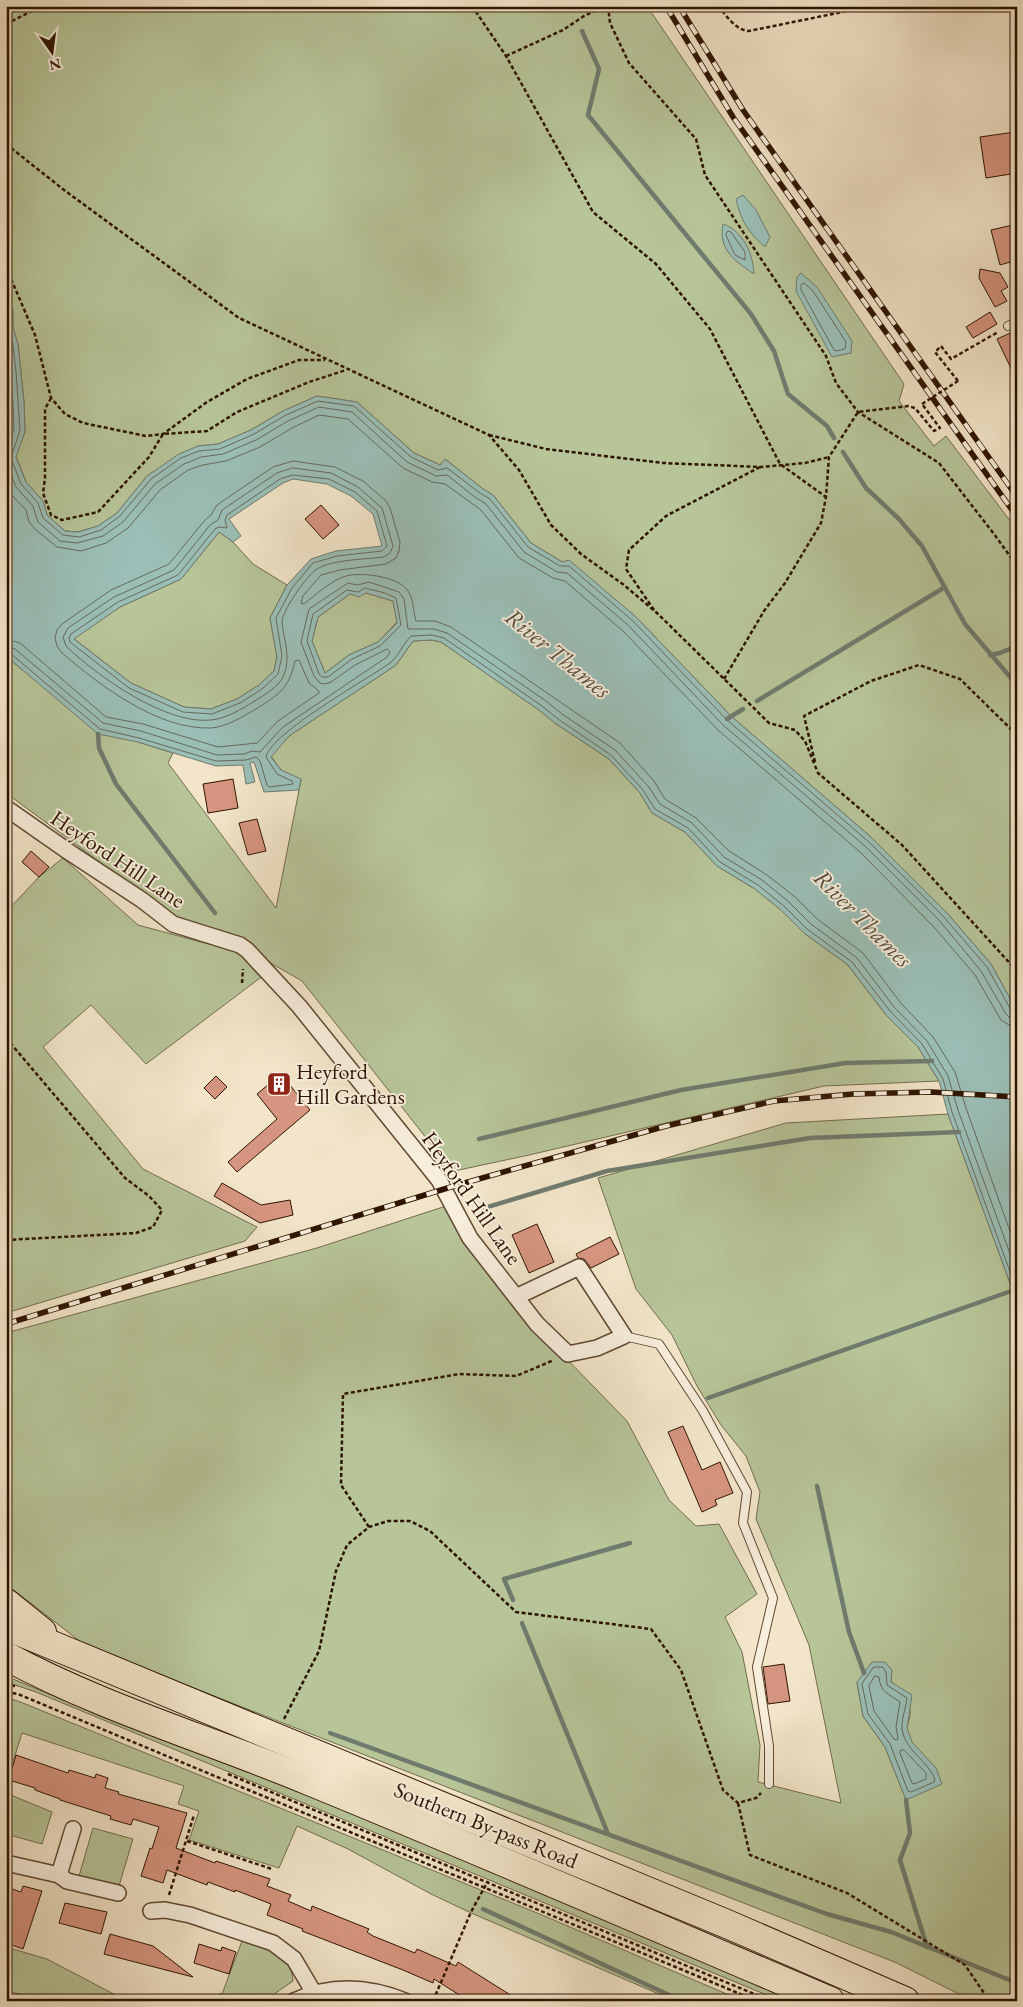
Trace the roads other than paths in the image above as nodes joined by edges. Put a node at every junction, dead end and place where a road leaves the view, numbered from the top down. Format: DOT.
graph roads {
  1 [pos="1017,322"];
  2 [pos="1008,326"];
  3 [pos="6,808"];
  4 [pos="516,1297"];
  5 [pos="624,1336"];
  6 [pos="6,1603"];
  7 [pos="6,1626"];
  8 [pos="67,1652"];
  9 [pos="6,1656"];
  10 [pos="37,1673"];
  11 [pos="9,1676"];
  12 [pos="769,1784"];
  13 [pos="73,1829"];
  14 [pos="6,1863"];
  15 [pos="59,1875"];
  16 [pos="118,1893"];
  17 [pos="158,1911"];
  18 [pos="314,1993"];
  19 [pos="294,2001"];
  20 [pos="405,2001"];
  21 [pos="830,2001"];
  22 [pos="905,2001"];
  1 -- 2 [label="lane"];
  3 -- 4 [label="street, Heyford Hill Lane"];
  4 -- 5 [label="street, Heyford Hill Lane"];
  4 -- 5 [label="street, Heyford Hill Lane"];
  5 -- 12 [label="lane"];
  6 -- 8 [label="highway, Southern By-pass Road"];
  7 -- 8 [label="highway, Southern By-pass Road"];
  8 -- 22 [label="highway, Southern By-pass Road"];
  9 -- 10 [label="highway, Southern By-pass Road"];
  10 -- 11 [label="highway"];
  10 -- 21 [label="highway, Southern By-pass Road"];
  13 -- 15 [label="street"];
  14 -- 15 [label="street"];
  15 -- 16 [label="street"];
  17 -- 18 [label="street"];
  18 -- 19 [label="street"];
  18 -- 20 [label="street"];
}
